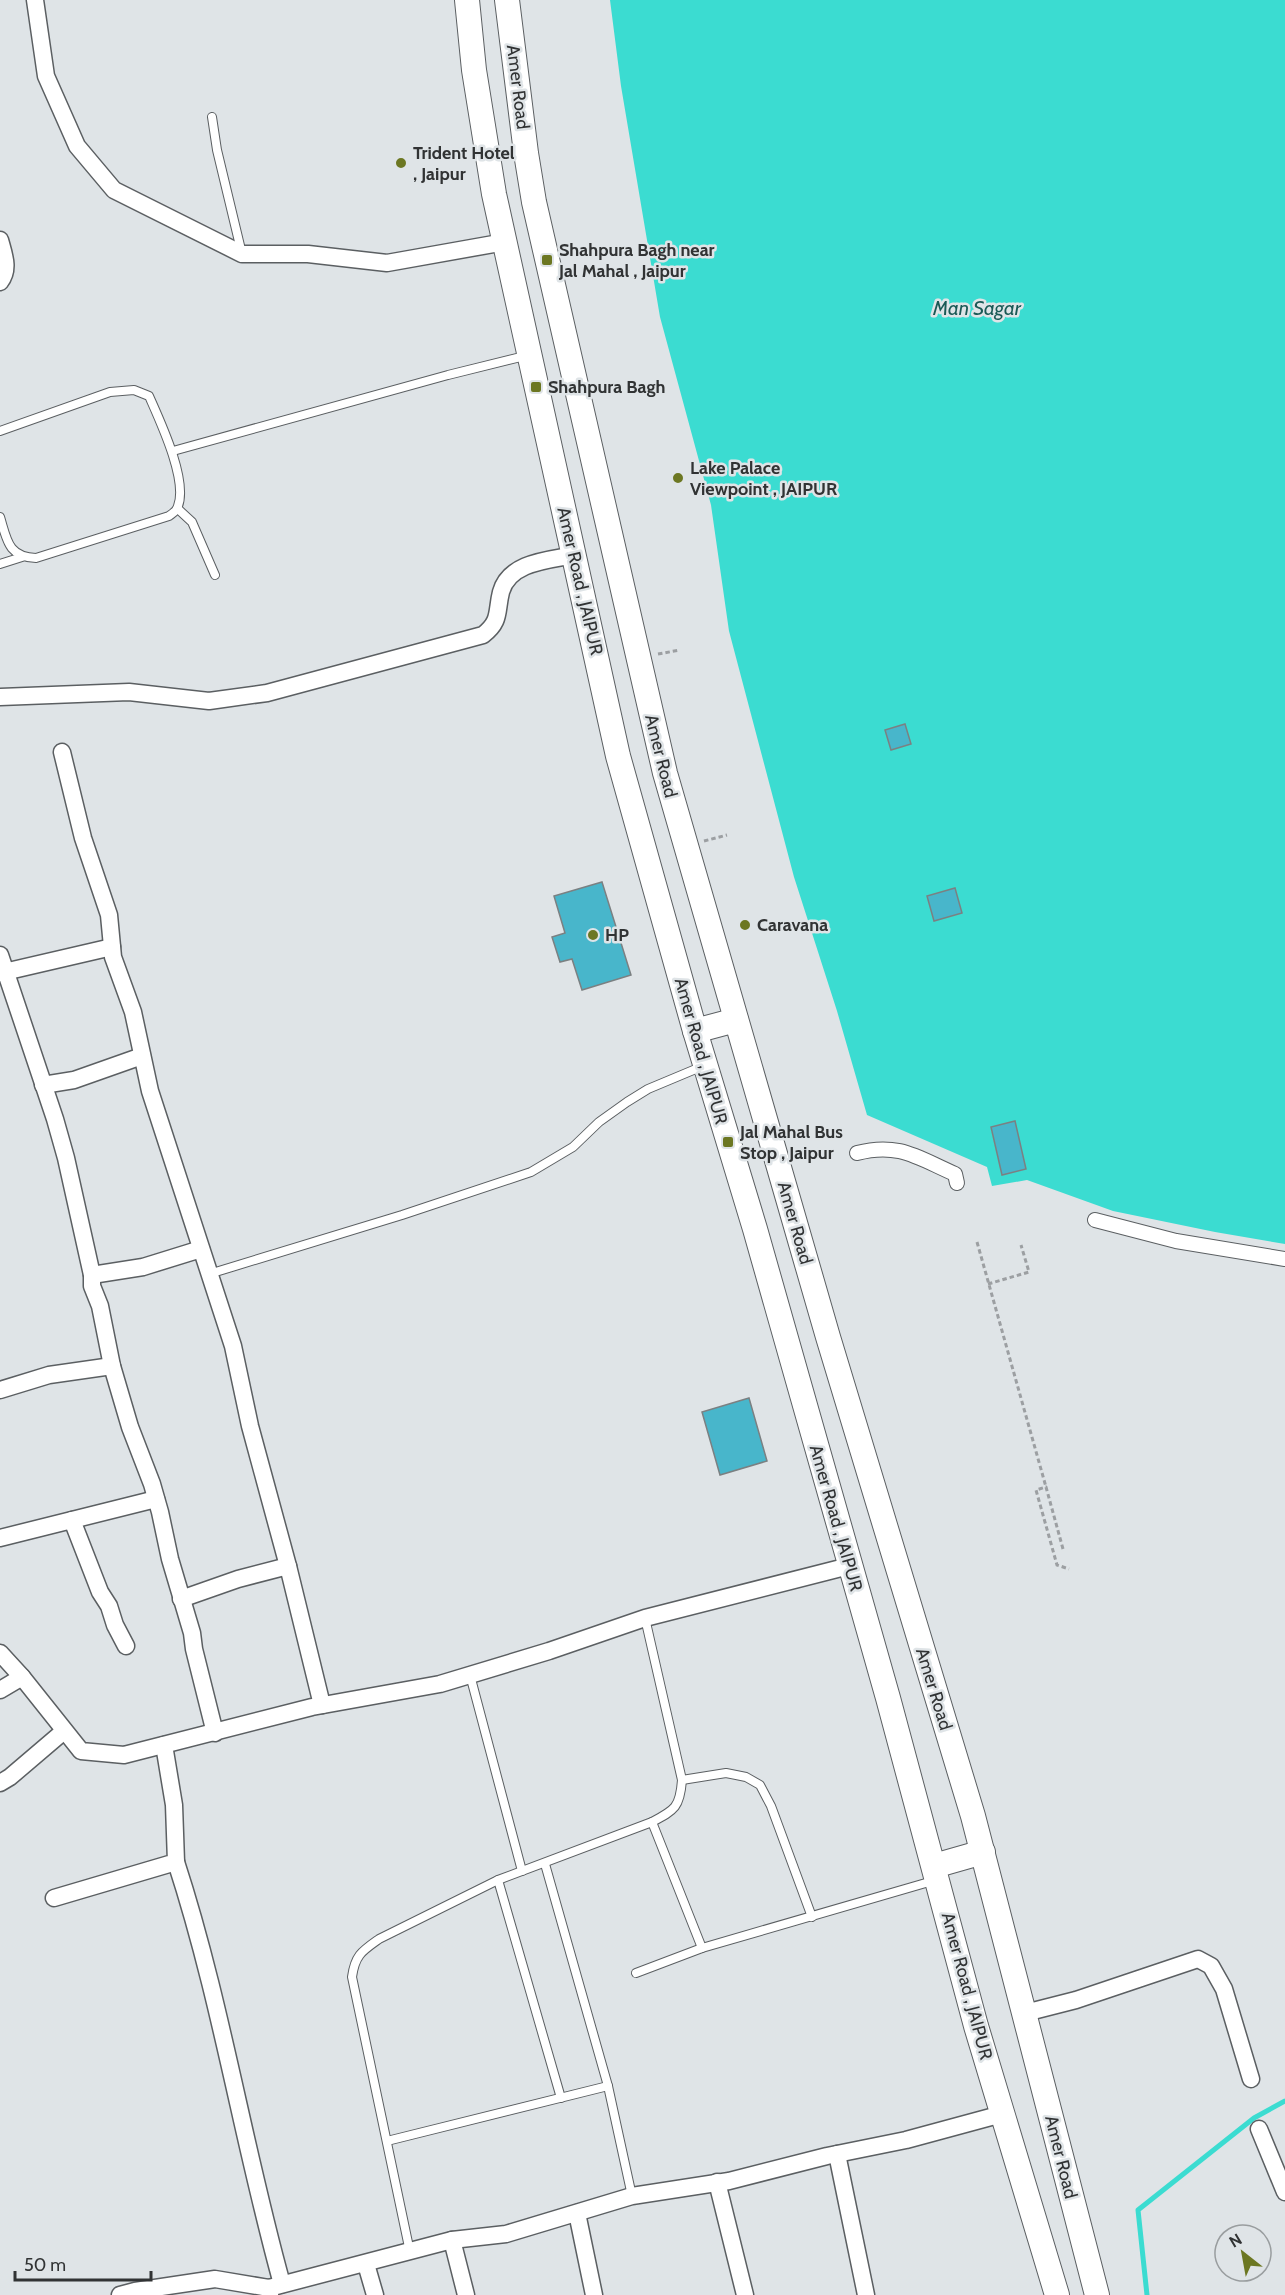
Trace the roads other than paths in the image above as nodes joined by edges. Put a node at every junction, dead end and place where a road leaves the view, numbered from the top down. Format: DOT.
graph roads {
  1 [pos="35,0"];
  2 [pos="467,0"];
  3 [pos="507,0"];
  4 [pos="212,117"];
  5 [pos="0,240"];
  6 [pos="505,242"];
  7 [pos="242,254"];
  8 [pos="0,282"];
  9 [pos="529,355"];
  10 [pos="0,431"];
  11 [pos="173,451"];
  12 [pos="178,509"];
  13 [pos="0,517"];
  14 [pos="574,555"];
  15 [pos="22,557"];
  16 [pos="0,564"];
  17 [pos="215,575"];
  18 [pos="0,697"];
  19 [pos="62,752"];
  20 [pos="112,947"];
  21 [pos="0,955"];
  22 [pos="3,973"];
  23 [pos="736,1020"];
  24 [pos="695,1032"];
  25 [pos="142,1056"];
  26 [pos="705,1065"];
  27 [pos="43,1085"];
  28 [pos="857,1153"];
  29 [pos="957,1183"];
  30 [pos="1095,1220"];
  31 [pos="201,1249"];
  32 [pos="1285,1258"];
  33 [pos="208,1274"];
  34 [pos="92,1275"];
  35 [pos="112,1366"];
  36 [pos="0,1390"];
  37 [pos="156,1499"];
  38 [pos="72,1520"];
  39 [pos="0,1538"];
  40 [pos="288,1566"];
  41 [pos="849,1566"];
  42 [pos="181,1599"];
  43 [pos="645,1618"];
  44 [pos="126,1646"];
  45 [pos="0,1653"];
  46 [pos="470,1675"];
  47 [pos="22,1677"];
  48 [pos="0,1690"];
  49 [pos="322,1705"];
  50 [pos="64,1731"];
  51 [pos="215,1733"];
  52 [pos="164,1745"];
  53 [pos="682,1780"];
  54 [pos="0,1783"];
  55 [pos="652,1822"];
  56 [pos="982,1852"];
  57 [pos="176,1862"];
  58 [pos="545,1864"];
  59 [pos="522,1871"];
  60 [pos="936,1873"];
  61 [pos="498,1880"];
  62 [pos="54,1898"];
  63 [pos="812,1917"];
  64 [pos="702,1948"];
  65 [pos="636,1973"];
  66 [pos="1025,2013"];
  67 [pos="1251,2079"];
  68 [pos="608,2086"];
  69 [pos="561,2098"];
  70 [pos="1002,2114"];
  71 [pos="1259,2128"];
  72 [pos="387,2141"];
  73 [pos="837,2154"];
  74 [pos="717,2182"];
  75 [pos="1285,2192"];
  76 [pos="632,2196"];
  77 [pos="577,2213"];
  78 [pos="453,2241"];
  79 [pos="410,2252"];
  80 [pos="366,2264"];
  81 [pos="273,2289"];
  82 [pos="120,2295"];
  83 [pos="375,2295"];
  84 [pos="466,2295"];
  85 [pos="594,2295"];
  86 [pos="745,2295"];
  87 [pos="866,2295"];
  88 [pos="1057,2295"];
  89 [pos="1097,2295"];
  1 -- 7 [label="street"];
  2 -- 6 [label="main road, Amer Road , JAIPUR"];
  3 -- 23 [label="main road, Amer Road"];
  4 -- 7 [label="lane"];
  5 -- 8 [label="street"];
  6 -- 7 [label="street"];
  6 -- 9 [label="main road, Amer Road , JAIPUR"];
  9 -- 11 [label="lane"];
  9 -- 14 [label="main road, Amer Road , JAIPUR"];
  10 -- 11 [label="lane"];
  11 -- 12 [label="lane"];
  12 -- 15 [label="lane"];
  12 -- 17 [label="lane"];
  13 -- 15 [label="lane"];
  14 -- 18 [label="street"];
  14 -- 24 [label="main road, Amer Road , JAIPUR"];
  15 -- 16 [label="lane"];
  19 -- 20 [label="street"];
  20 -- 22 [label="street"];
  20 -- 25 [label="street"];
  21 -- 22 [label="street"];
  22 -- 27 [label="street"];
  23 -- 24 [label="main road"];
  23 -- 56 [label="main road, Amer Road"];
  24 -- 26 [label="main road, Amer Road , JAIPUR"];
  25 -- 27 [label="street"];
  25 -- 31 [label="street"];
  26 -- 33 [label="lane"];
  26 -- 41 [label="main road, Amer Road , JAIPUR"];
  27 -- 34 [label="street"];
  28 -- 29 [label="street"];
  30 -- 32 [label="street"];
  31 -- 33 [label="street"];
  31 -- 34 [label="street"];
  33 -- 40 [label="street"];
  34 -- 35 [label="street"];
  35 -- 36 [label="street"];
  35 -- 37 [label="street"];
  37 -- 38 [label="street"];
  37 -- 42 [label="street"];
  38 -- 39 [label="street"];
  38 -- 44 [label="street"];
  40 -- 42 [label="street"];
  40 -- 49 [label="street"];
  41 -- 43 [label="street"];
  41 -- 60 [label="main road, Amer Road , JAIPUR"];
  42 -- 51 [label="street"];
  43 -- 46 [label="street"];
  43 -- 53 [label="lane"];
  45 -- 47 [label="street"];
  46 -- 49 [label="street"];
  46 -- 59 [label="lane"];
  47 -- 48 [label="street"];
  47 -- 50 [label="street"];
  49 -- 51 [label="street"];
  50 -- 52 [label="street"];
  50 -- 54 [label="street"];
  51 -- 52 [label="street"];
  52 -- 57 [label="street"];
  53 -- 55 [label="lane"];
  53 -- 63 [label="lane"];
  55 -- 58 [label="lane"];
  55 -- 64 [label="lane"];
  56 -- 60 [label="main road"];
  56 -- 66 [label="main road, Amer Road"];
  57 -- 62 [label="street"];
  57 -- 81 [label="street"];
  58 -- 59 [label="lane"];
  58 -- 68 [label="lane"];
  59 -- 61 [label="lane"];
  60 -- 63 [label="lane"];
  60 -- 70 [label="main road, Amer Road , JAIPUR"];
  61 -- 69 [label="lane"];
  61 -- 72 [label="lane"];
  63 -- 64 [label="lane"];
  64 -- 65 [label="lane"];
  66 -- 67 [label="street"];
  66 -- 89 [label="main road, Amer Road"];
  68 -- 69 [label="lane"];
  68 -- 76 [label="lane"];
  69 -- 72 [label="lane"];
  70 -- 73 [label="street"];
  70 -- 88 [label="main road, Amer Road , JAIPUR"];
  71 -- 75 [label="street"];
  72 -- 79 [label="lane"];
  73 -- 74 [label="street"];
  73 -- 87 [label="street"];
  74 -- 76 [label="street"];
  74 -- 86 [label="street"];
  76 -- 77 [label="street"];
  77 -- 78 [label="street"];
  77 -- 85 [label="street"];
  78 -- 79 [label="street"];
  78 -- 84 [label="street"];
  79 -- 80 [label="street"];
  80 -- 81 [label="street"];
  80 -- 83 [label="street"];
  81 -- 82 [label="street"];
}
